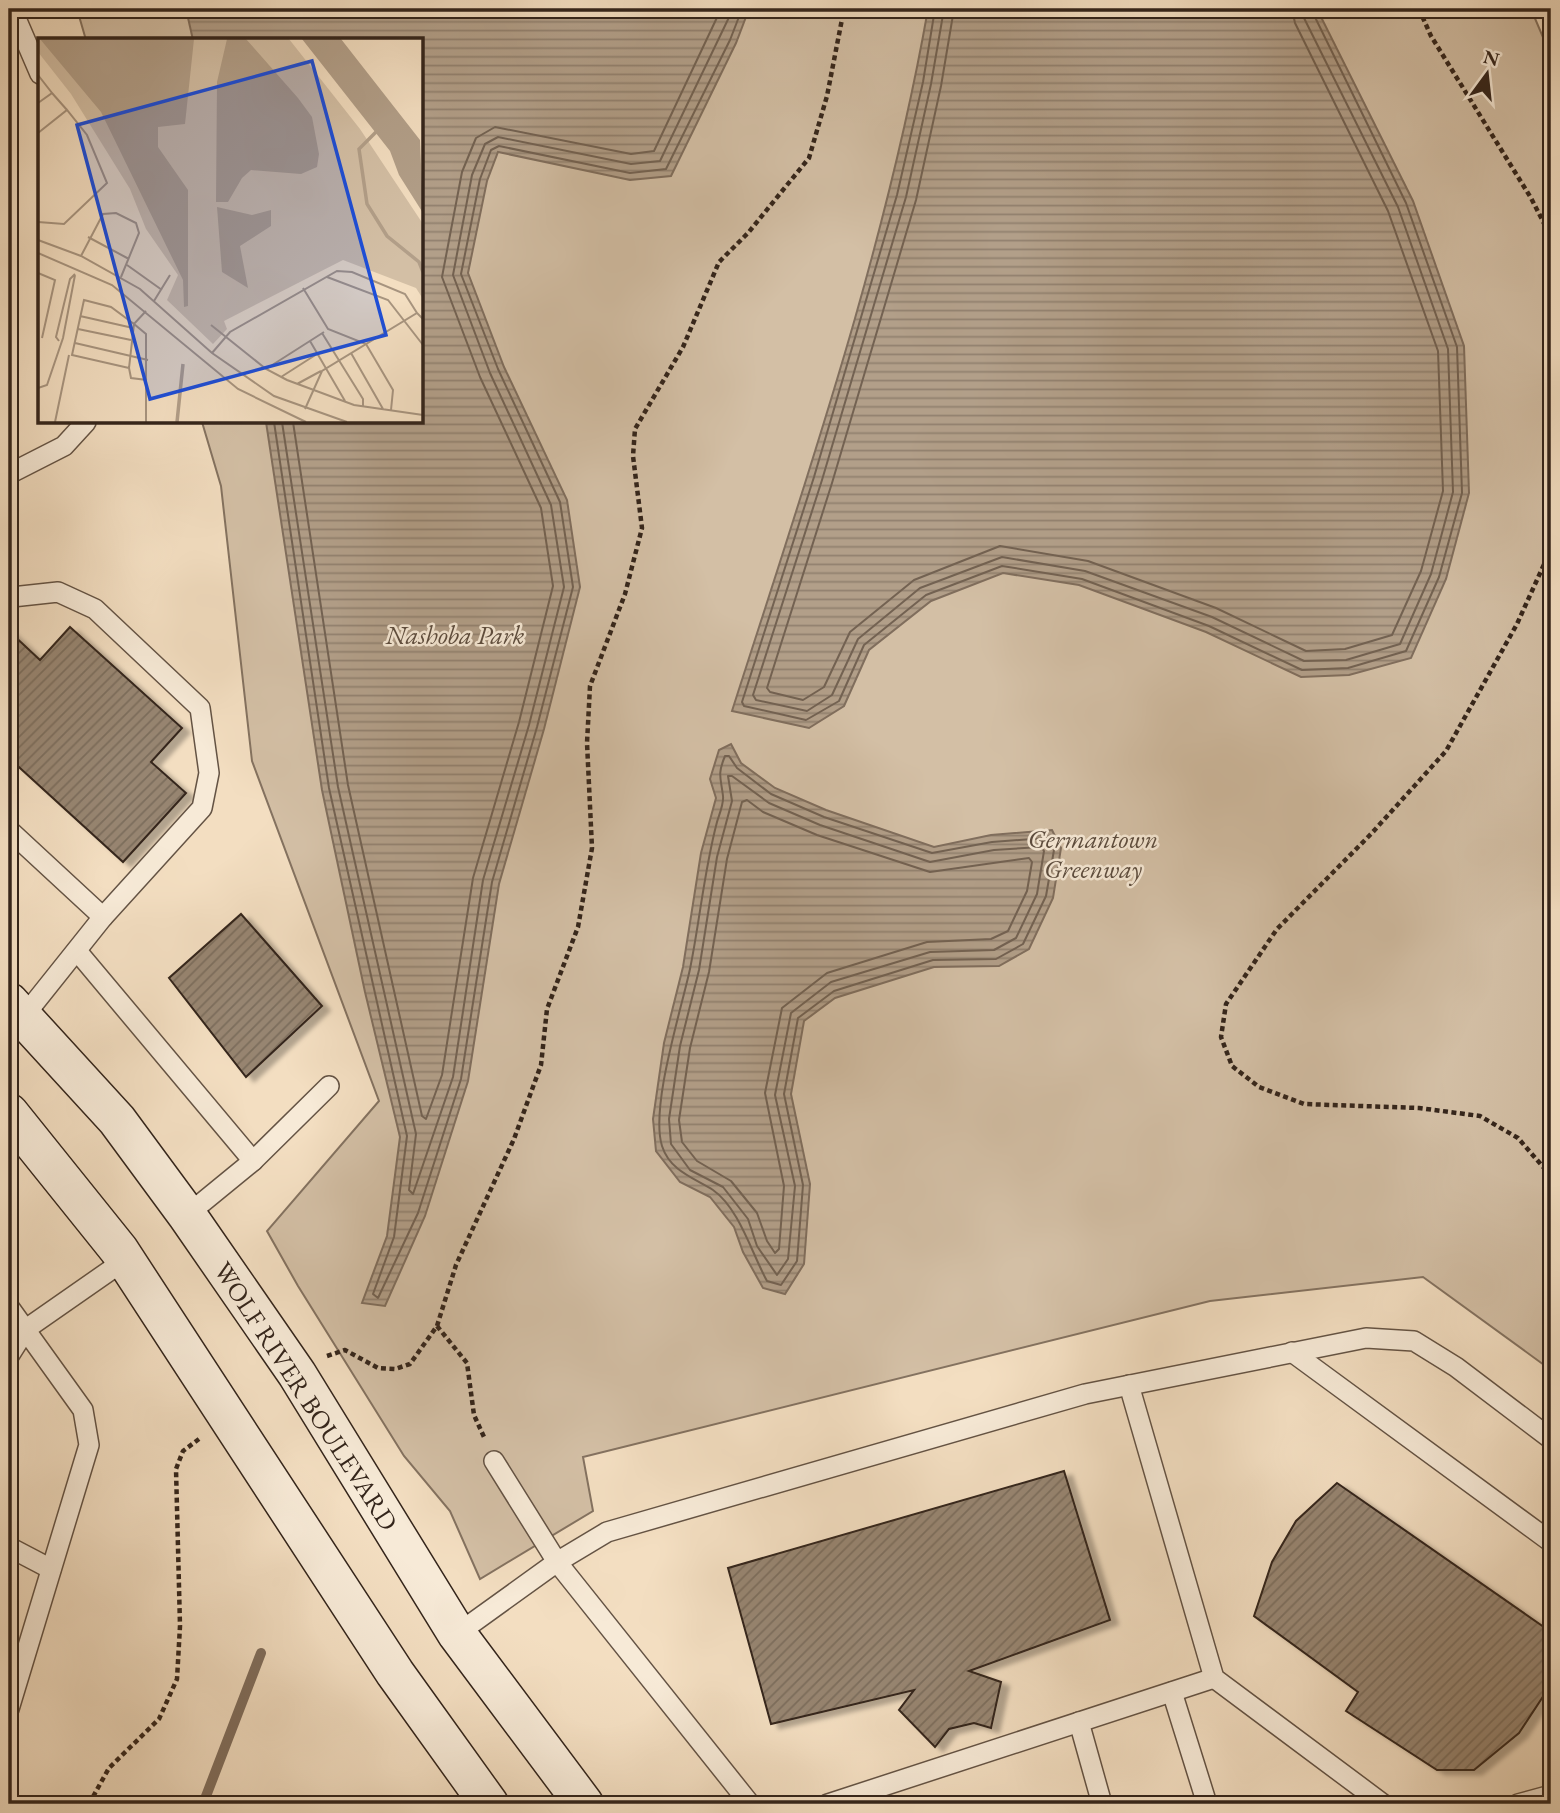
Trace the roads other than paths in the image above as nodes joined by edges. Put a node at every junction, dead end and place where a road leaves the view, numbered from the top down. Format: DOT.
graph roads {
  1 [pos="12,9"];
  2 [pos="38,69"];
  3 [pos="84,424"];
  4 [pos="9,474"];
  5 [pos="9,600"];
  6 [pos="9,830"];
  7 [pos="103,917"];
  8 [pos="77,951"];
  9 [pos="16,1009"];
  10 [pos="329,1086"];
  11 [pos="9,1113"];
  12 [pos="253,1161"];
  13 [pos="187,1215"];
  14 [pos="125,1260"];
  15 [pos="9,1307"];
  16 [pos="26,1329"];
  17 [pos="10,1350"];
  18 [pos="1292,1352"];
  19 [pos="1129,1385"];
  20 [pos="1551,1439"];
  21 [pos="494,1461"];
  22 [pos="1551,1542"];
  23 [pos="9,1547"];
  24 [pos="557,1562"];
  25 [pos="51,1569"];
  26 [pos="457,1634"];
  27 [pos="1214,1678"];
  28 [pos="1172,1692"];
  29 [pos="10,1698"];
  30 [pos="1079,1722"];
  31 [pos="1551,1795"];
  32 [pos="489,1804"];
  33 [pos="584,1804"];
  34 [pos="750,1804"];
  35 [pos="828,1804"];
  36 [pos="1102,1804"];
  37 [pos="1207,1804"];
  38 [pos="1383,1804"];
  39 [pos="1518,1804"];
  1 -- 2 [label="lane"];
  3 -- 4 [label="lane"];
  5 -- 7 [label="lane"];
  6 -- 7 [label="lane"];
  7 -- 8 [label="lane"];
  8 -- 9 [label="lane"];
  8 -- 12 [label="lane"];
  9 -- 13 [label="main road, WOLF RIVER BOULEVARD"];
  10 -- 12 [label="lane"];
  11 -- 14 [label="main road"];
  12 -- 13 [label="lane"];
  13 -- 26 [label="main road, WOLF RIVER BOULEVARD"];
  14 -- 16 [label="lane"];
  14 -- 32 [label="main road"];
  15 -- 16 [label="lane"];
  16 -- 17 [label="lane"];
  16 -- 25 [label="lane"];
  18 -- 19 [label="lane"];
  18 -- 20 [label="lane"];
  18 -- 22 [label="lane"];
  19 -- 24 [label="lane"];
  19 -- 27 [label="lane"];
  21 -- 24 [label="lane"];
  23 -- 25 [label="lane"];
  24 -- 26 [label="lane"];
  24 -- 34 [label="lane"];
  25 -- 29 [label="lane"];
  26 -- 33 [label="main road, WOLF RIVER BOULEVARD"];
  27 -- 28 [label="lane"];
  27 -- 38 [label="lane"];
  28 -- 30 [label="lane"];
  28 -- 37 [label="lane"];
  30 -- 35 [label="lane"];
  30 -- 36 [label="lane"];
  31 -- 39 [label="lane"];
}
